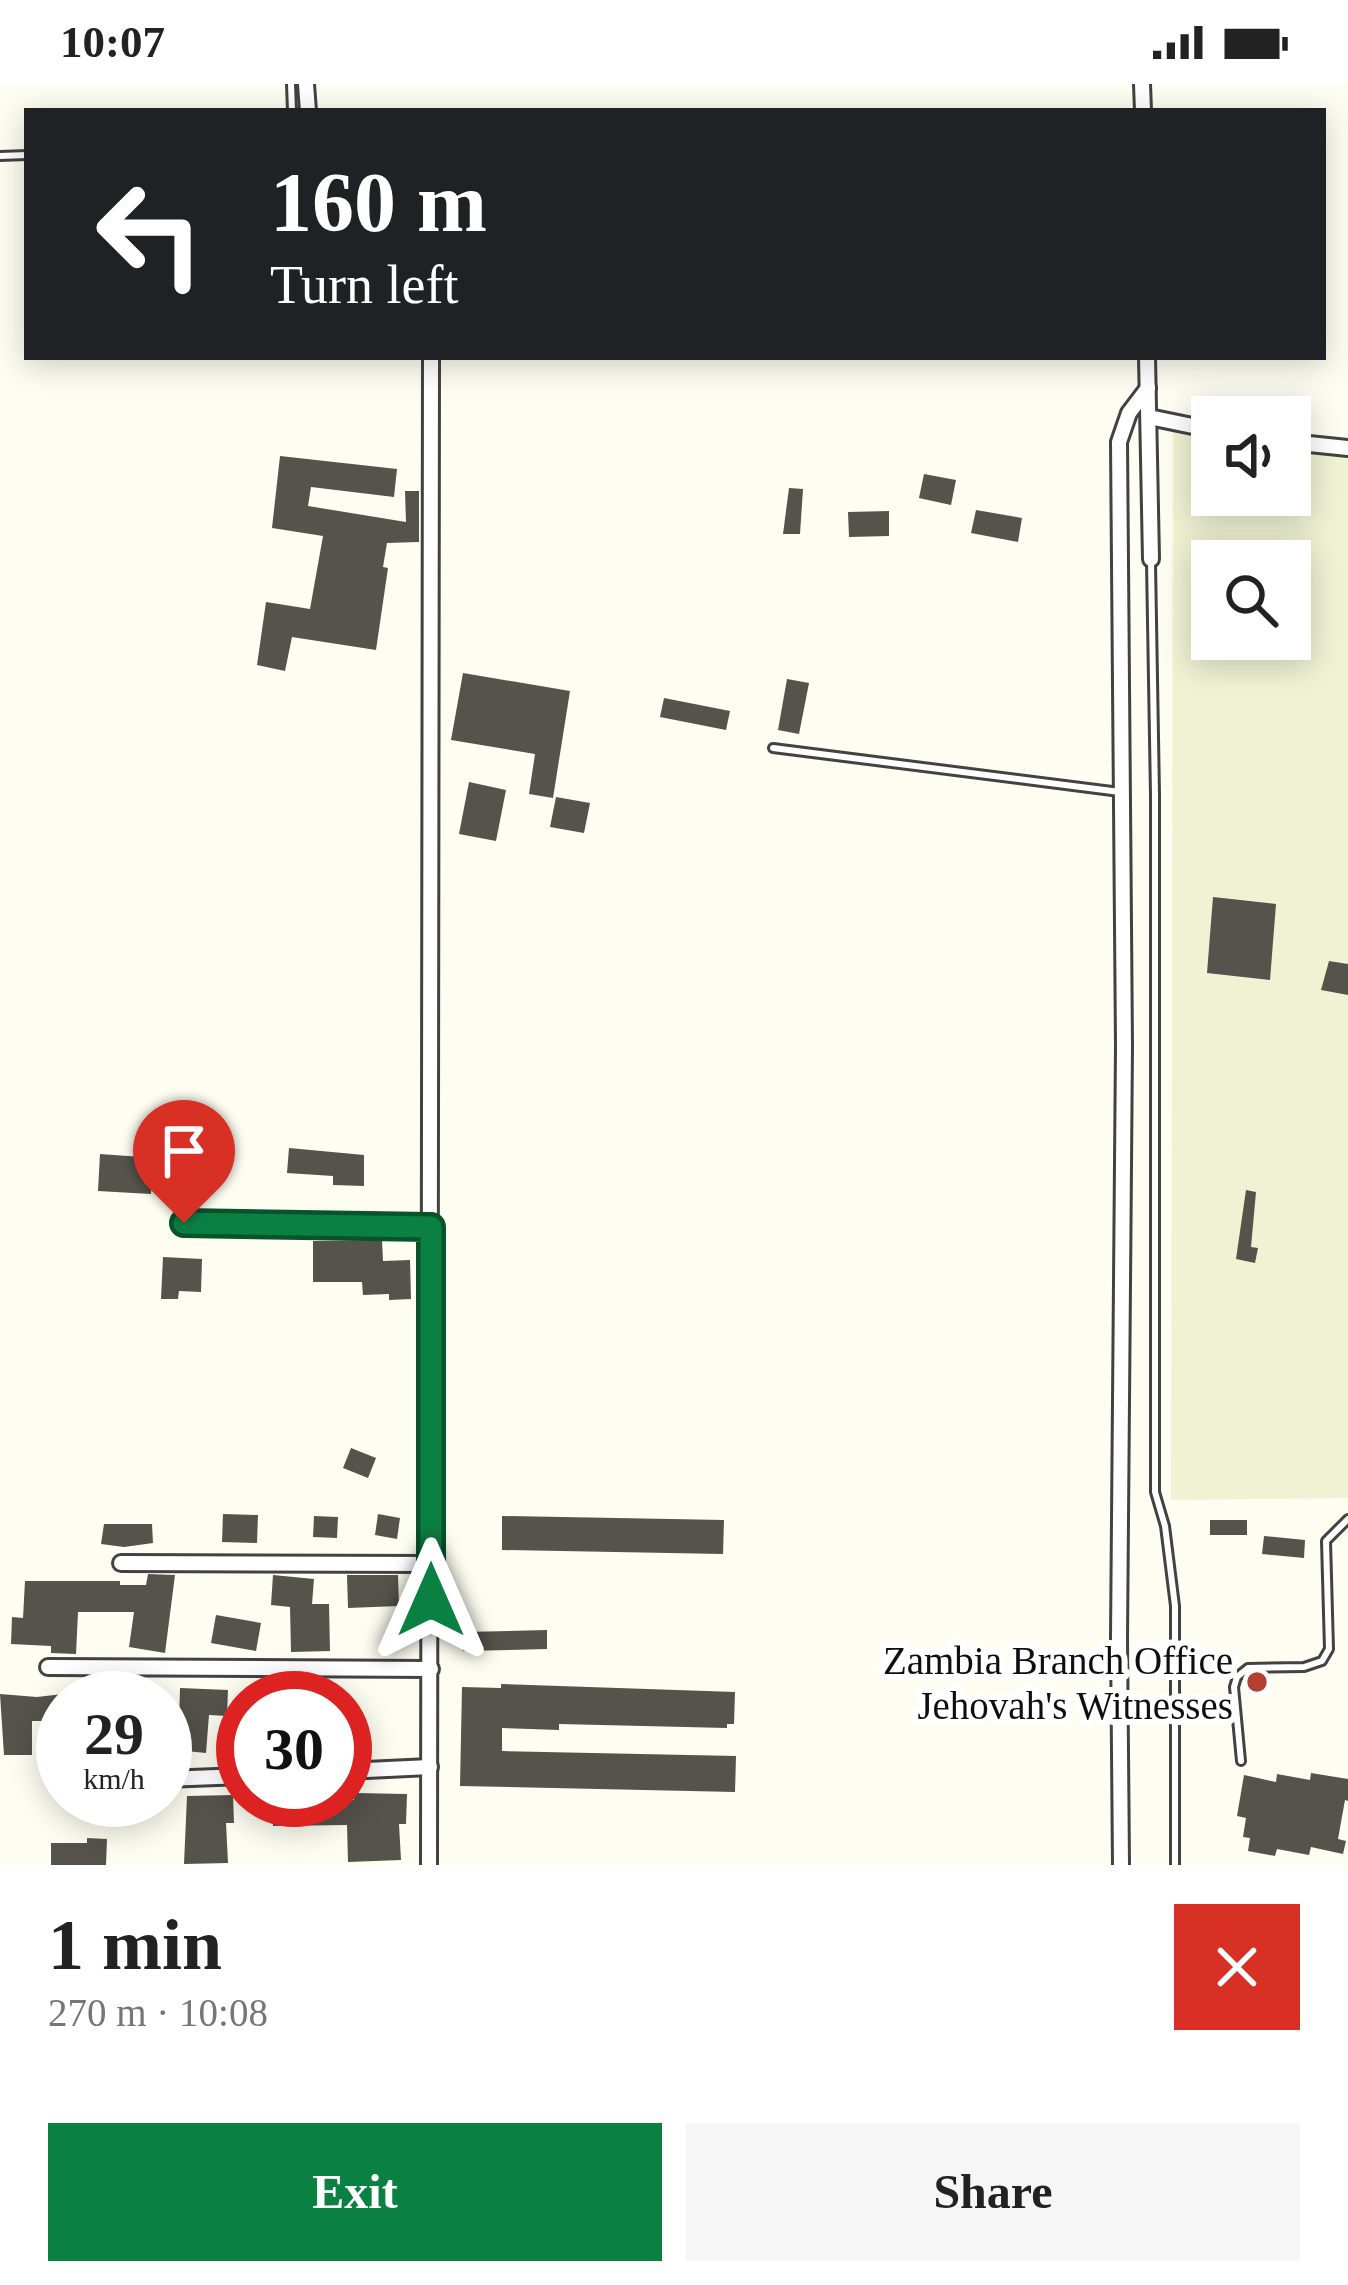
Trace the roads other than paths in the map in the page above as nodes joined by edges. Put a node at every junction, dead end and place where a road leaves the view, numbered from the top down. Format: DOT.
graph roads {
  1 [pos="431,360"];
  2 [pos="1148,360"];
  3 [pos="1148,388"];
  4 [pos="1149,417"];
  5 [pos="1191,426"];
  6 [pos="1311,444"];
  7 [pos="1348,448"];
  8 [pos="1151,559"];
  9 [pos="773,748"];
  10 [pos="1120,792"];
  11 [pos="184,1223"];
  12 [pos="431,1227"];
  13 [pos="1348,1519"];
  14 [pos="121,1563"];
  15 [pos="431,1564"];
  16 [pos="48,1667"];
  17 [pos="431,1669"];
  18 [pos="1241,1761"];
  19 [pos="430,1767"];
  20 [pos="372,1770"];
  21 [pos="429,1865"];
  22 [pos="1121,1865"];
  23 [pos="1175,1865"];
  1 -- 12 [label="street"];
  2 -- 3 [label="street"];
  3 -- 4 [label="street"];
  3 -- 10 [label="street"];
  4 -- 5 [label="street"];
  4 -- 8 [label="street"];
  6 -- 7 [label="street"];
  8 -- 23 [label="lane"];
  9 -- 10 [label="lane"];
  10 -- 22 [label="street"];
  11 -- 12 [label="street"];
  12 -- 15 [label="street"];
  13 -- 18 [label="lane"];
  14 -- 15 [label="street"];
  15 -- 17 [label="street"];
  16 -- 17 [label="street"];
  17 -- 19 [label="street"];
  19 -- 20 [label="street"];
  19 -- 21 [label="street"];
}
